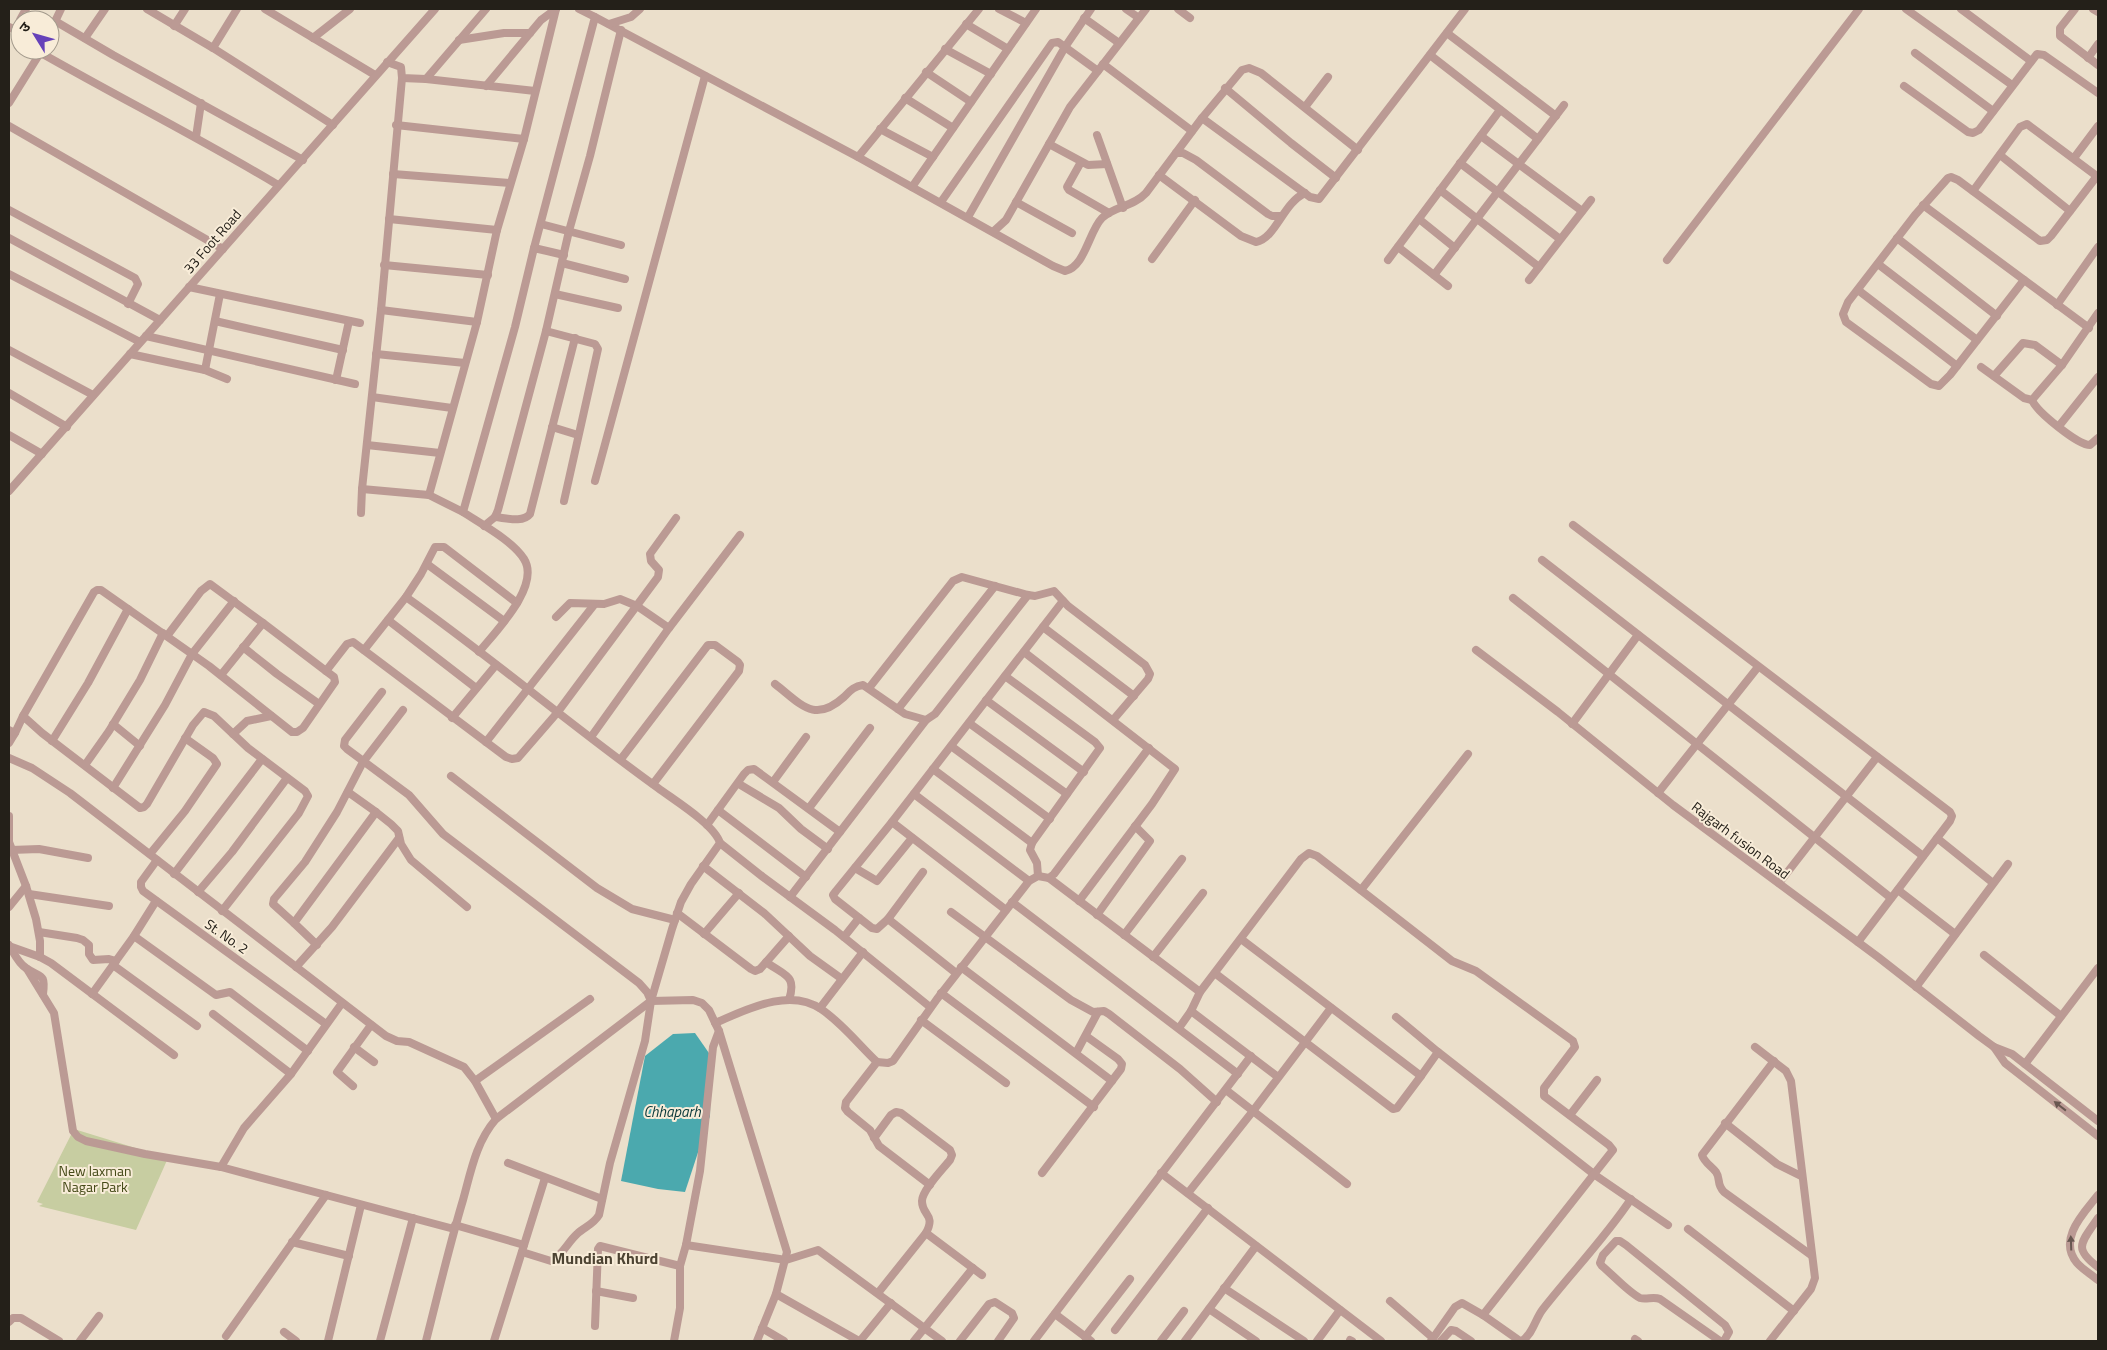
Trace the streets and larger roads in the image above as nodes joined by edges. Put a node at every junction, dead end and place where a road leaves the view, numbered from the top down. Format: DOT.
graph roads {
  1 [pos="105,9"];
  2 [pos="147,9"];
  3 [pos="186,9"];
  4 [pos="237,9"];
  5 [pos="265,9"];
  6 [pos="350,9"];
  7 [pos="434,9"];
  8 [pos="486,9"];
  9 [pos="556,9"];
  10 [pos="579,9"];
  11 [pos="640,9"];
  12 [pos="979,9"];
  13 [pos="999,9"];
  14 [pos="1036,9"];
  15 [pos="1091,9"];
  16 [pos="1126,9"];
  17 [pos="1146,9"];
  18 [pos="1178,9"];
  19 [pos="1466,9"];
  20 [pos="1859,9"];
  21 [pos="1906,9"];
  22 [pos="1961,9"];
  23 [pos="2075,9"];
  24 [pos="2093,9"];
  25 [pos="2098,12"];
  26 [pos="595,17"];
  27 [pos="1084,18"];
  28 [pos="1139,18"];
  29 [pos="1190,18"];
  30 [pos="1026,23"];
  31 [pos="60,24"];
  32 [pos="609,24"];
  33 [pos="966,24"];
  34 [pos="174,26"];
  35 [pos="621,30"];
  36 [pos="530,33"];
  37 [pos="1447,33"];
  38 [pos="85,38"];
  39 [pos="313,38"];
  40 [pos="459,40"];
  41 [pos="1119,43"];
  42 [pos="2098,44"];
  43 [pos="1065,46"];
  44 [pos="213,48"];
  45 [pos="945,49"];
  46 [pos="1008,49"];
  47 [pos="1915,53"];
  48 [pos="1430,55"];
  49 [pos="2088,58"];
  50 [pos="37,60"];
  51 [pos="56,60"];
  52 [pos="2031,61"];
  53 [pos="387,62"];
  54 [pos="2098,65"];
  55 [pos="1101,68"];
  56 [pos="926,72"];
  57 [pos="990,74"];
  58 [pos="375,75"];
  59 [pos="705,76"];
  60 [pos="402,78"];
  61 [pos="1328,78"];
  62 [pos="426,79"];
  63 [pos="9,86"];
  64 [pos="486,86"];
  65 [pos="1904,86"];
  66 [pos="2012,86"];
  67 [pos="1225,88"];
  68 [pos="16,91"];
  69 [pos="535,91"];
  70 [pos="2098,93"];
  71 [pos="905,98"];
  72 [pos="971,102"];
  73 [pos="9,103"];
  74 [pos="201,103"];
  75 [pos="1564,105"];
  76 [pos="1305,107"];
  77 [pos="1500,110"];
  78 [pos="1993,111"];
  79 [pos="1556,116"];
  80 [pos="1202,118"];
  81 [pos="396,125"];
  82 [pos="9,126"];
  83 [pos="333,126"];
  84 [pos="2098,126"];
  85 [pos="953,128"];
  86 [pos="880,129"];
  87 [pos="1192,131"];
  88 [pos="1097,135"];
  89 [pos="1481,136"];
  90 [pos="196,137"];
  91 [pos="1538,138"];
  92 [pos="524,139"];
  93 [pos="1049,144"];
  94 [pos="1358,150"];
  95 [pos="1176,153"];
  96 [pos="2000,155"];
  97 [pos="858,157"];
  98 [pos="933,157"];
  99 [pos="2074,158"];
  100 [pos="303,160"];
  101 [pos="1081,162"];
  102 [pos="1460,163"];
  103 [pos="1107,164"];
  104 [pos="1519,164"];
  105 [pos="393,174"];
  106 [pos="1159,175"];
  107 [pos="2098,177"];
  108 [pos="1336,178"];
  109 [pos="510,183"];
  110 [pos="278,185"];
  111 [pos="912,187"];
  112 [pos="1440,190"];
  113 [pos="1498,191"];
  114 [pos="1973,191"];
  115 [pos="1305,193"];
  116 [pos="1195,200"];
  117 [pos="1591,200"];
  118 [pos="941,202"];
  119 [pos="1016,202"];
  120 [pos="1923,205"];
  121 [pos="1123,208"];
  122 [pos="9,210"];
  123 [pos="1582,211"];
  124 [pos="2070,211"];
  125 [pos="1109,213"];
  126 [pos="1281,216"];
  127 [pos="968,217"];
  128 [pos="389,219"];
  129 [pos="1419,219"];
  130 [pos="1477,219"];
  131 [pos="541,224"];
  132 [pos="497,230"];
  133 [pos="569,231"];
  134 [pos="994,231"];
  135 [pos="1072,233"];
  136 [pos="9,238"];
  137 [pos="1897,238"];
  138 [pos="1560,239"];
  139 [pos="621,245"];
  140 [pos="1398,247"];
  141 [pos="2098,247"];
  142 [pos="534,248"];
  143 [pos="1455,248"];
  144 [pos="223,249"];
  145 [pos="564,255"];
  146 [pos="1152,259"];
  147 [pos="1388,260"];
  148 [pos="1667,260"];
  149 [pos="562,263"];
  150 [pos="1878,264"];
  151 [pos="384,265"];
  152 [pos="1539,267"];
  153 [pos="9,274"];
  154 [pos="488,275"];
  155 [pos="1434,275"];
  156 [pos="625,279"];
  157 [pos="1530,280"];
  158 [pos="2024,280"];
  159 [pos="1448,286"];
  160 [pos="189,287"];
  161 [pos="1858,290"];
  162 [pos="220,294"];
  163 [pos="555,294"];
  164 [pos="128,304"];
  165 [pos="2057,305"];
  166 [pos="618,308"];
  167 [pos="381,310"];
  168 [pos="2098,315"];
  169 [pos="1997,316"];
  170 [pos="160,320"];
  171 [pos="215,321"];
  172 [pos="349,321"];
  173 [pos="477,322"];
  174 [pos="360,323"];
  175 [pos="2089,328"];
  176 [pos="546,331"];
  177 [pos="146,336"];
  178 [pos="575,338"];
  179 [pos="1977,340"];
  180 [pos="140,342"];
  181 [pos="9,350"];
  182 [pos="343,350"];
  183 [pos="209,352"];
  184 [pos="130,354"];
  185 [pos="376,354"];
  186 [pos="465,363"];
  187 [pos="2062,365"];
  188 [pos="1957,366"];
  189 [pos="1981,367"];
  190 [pos="205,370"];
  191 [pos="1994,376"];
  192 [pos="2098,378"];
  193 [pos="227,379"];
  194 [pos="336,380"];
  195 [pos="355,384"];
  196 [pos="9,393"];
  197 [pos="93,395"];
  198 [pos="372,397"];
  199 [pos="2032,400"];
  200 [pos="452,408"];
  201 [pos="2059,426"];
  202 [pos="67,427"];
  203 [pos="552,427"];
  204 [pos="9,435"];
  205 [pos="578,435"];
  206 [pos="2098,438"];
  207 [pos="367,445"];
  208 [pos="440,453"];
  209 [pos="42,454"];
  210 [pos="9,478"];
  211 [pos="595,481"];
  212 [pos="17,482"];
  213 [pos="362,489"];
  214 [pos="9,491"];
  215 [pos="429,494"];
  216 [pos="564,501"];
  217 [pos="463,512"];
  218 [pos="361,514"];
  219 [pos="495,517"];
  220 [pos="676,518"];
  221 [pos="1573,525"];
  222 [pos="484,526"];
  223 [pos="740,535"];
  224 [pos="1542,560"];
  225 [pos="427,564"];
  226 [pos="995,586"];
  227 [pos="1028,595"];
  228 [pos="406,597"];
  229 [pos="1514,598"];
  230 [pos="234,600"];
  231 [pos="1063,601"];
  232 [pos="517,603"];
  233 [pos="594,605"];
  234 [pos="637,606"];
  235 [pos="128,609"];
  236 [pos="556,617"];
  237 [pos="388,620"];
  238 [pos="504,621"];
  239 [pos="263,623"];
  240 [pos="1043,627"];
  241 [pos="668,628"];
  242 [pos="165,635"];
  243 [pos="1638,635"];
  244 [pos="243,647"];
  245 [pos="364,650"];
  246 [pos="1476,650"];
  247 [pos="479,652"];
  248 [pos="1024,652"];
  249 [pos="192,654"];
  250 [pos="496,665"];
  251 [pos="1758,667"];
  252 [pos="326,671"];
  253 [pos="221,675"];
  254 [pos="1608,675"];
  255 [pos="1005,676"];
  256 [pos="775,684"];
  257 [pos="476,688"];
  258 [pos="869,688"];
  259 [pos="527,690"];
  260 [pos="382,692"];
  261 [pos="1134,696"];
  262 [pos="986,700"];
  263 [pos="319,704"];
  264 [pos="1728,706"];
  265 [pos="898,709"];
  266 [pos="403,710"];
  267 [pos="557,713"];
  268 [pos="23,716"];
  269 [pos="271,716"];
  270 [pos="452,718"];
  271 [pos="926,720"];
  272 [pos="1113,720"];
  273 [pos="969,723"];
  274 [pos="113,724"];
  275 [pos="1572,724"];
  276 [pos="870,728"];
  277 [pos="12,731"];
  278 [pos="233,734"];
  279 [pos="591,737"];
  280 [pos="806,737"];
  281 [pos="185,738"];
  282 [pos="52,741"];
  283 [pos="486,742"];
  284 [pos="9,743"];
  285 [pos="1697,745"];
  286 [pos="140,746"];
  287 [pos="951,746"];
  288 [pos="1149,748"];
  289 [pos="1468,754"];
  290 [pos="1877,757"];
  291 [pos="9,758"];
  292 [pos="262,759"];
  293 [pos="621,759"];
  294 [pos="363,762"];
  295 [pos="85,765"];
  296 [pos="933,769"];
  297 [pos="1084,772"];
  298 [pos="451,776"];
  299 [pos="287,778"];
  300 [pos="773,782"];
  301 [pos="653,784"];
  302 [pos="739,784"];
  303 [pos="113,788"];
  304 [pos="348,792"];
  305 [pos="1658,793"];
  306 [pos="914,794"];
  307 [pos="1067,794"];
  308 [pos="1846,797"];
  309 [pos="809,808"];
  310 [pos="718,810"];
  311 [pos="376,812"];
  312 [pos="9,816"];
  313 [pos="1050,819"];
  314 [pos="892,822"];
  315 [pos="707,825"];
  316 [pos="1135,826"];
  317 [pos="840,832"];
  318 [pos="399,838"];
  319 [pos="912,838"];
  320 [pos="1814,838"];
  321 [pos="1937,838"];
  322 [pos="720,843"];
  323 [pos="1032,843"];
  324 [pos="9,845"];
  325 [pos="828,849"];
  326 [pos="150,854"];
  327 [pos="1923,856"];
  328 [pos="88,858"];
  329 [pos="1182,859"];
  330 [pos="157,860"];
  331 [pos="2008,864"];
  332 [pos="703,866"];
  333 [pos="854,868"];
  334 [pos="922,872"];
  335 [pos="174,874"];
  336 [pos="1038,876"];
  337 [pos="806,877"];
  338 [pos="1049,878"];
  339 [pos="1029,881"];
  340 [pos="1778,882"];
  341 [pos="1993,883"];
  342 [pos="26,886"];
  343 [pos="1361,890"];
  344 [pos="1898,890"];
  345 [pos="198,892"];
  346 [pos="739,893"];
  347 [pos="1203,893"];
  348 [pos="29,894"];
  349 [pos="790,897"];
  350 [pos="1891,898"];
  351 [pos="156,901"];
  352 [pos="1079,901"];
  353 [pos="1012,902"];
  354 [pos="108,906"];
  355 [pos="9,907"];
  356 [pos="467,907"];
  357 [pos="1006,910"];
  358 [pos="222,911"];
  359 [pos="952,912"];
  360 [pos="1097,915"];
  361 [pos="676,917"];
  362 [pos="859,918"];
  363 [pos="888,919"];
  364 [pos="294,924"];
  365 [pos="39,932"];
  366 [pos="704,934"];
  367 [pos="1955,934"];
  368 [pos="1124,935"];
  369 [pos="134,936"];
  370 [pos="789,936"];
  371 [pos="844,937"];
  372 [pos="985,937"];
  373 [pos="1241,938"];
  374 [pos="1858,942"];
  375 [pos="317,945"];
  376 [pos="9,946"];
  377 [pos="863,952"];
  378 [pos="1984,955"];
  379 [pos="40,957"];
  380 [pos="1153,957"];
  381 [pos="766,962"];
  382 [pos="51,963"];
  383 [pos="114,963"];
  384 [pos="296,967"];
  385 [pos="2098,968"];
  386 [pos="27,969"];
  387 [pos="959,970"];
  388 [pos="40,974"];
  389 [pos="1216,974"];
  390 [pos="842,979"];
  391 [pos="1916,987"];
  392 [pos="1200,992"];
  393 [pos="941,993"];
  394 [pos="43,994"];
  395 [pos="92,994"];
  396 [pos="590,999"];
  397 [pos="789,1000"];
  398 [pos="651,1001"];
  399 [pos="342,1003"];
  400 [pos="930,1007"];
  401 [pos="820,1008"];
  402 [pos="1331,1008"];
  403 [pos="1191,1011"];
  404 [pos="1098,1012"];
  405 [pos="213,1014"];
  406 [pos="2061,1016"];
  407 [pos="1396,1017"];
  408 [pos="921,1020"];
  409 [pos="326,1024"];
  410 [pos="715,1024"];
  411 [pos="371,1025"];
  412 [pos="198,1026"];
  413 [pos="1179,1028"];
  414 [pos="719,1032"];
  415 [pos="1086,1036"];
  416 [pos="1305,1042"];
  417 [pos="354,1047"];
  418 [pos="1755,1047"];
  419 [pos="1994,1047"];
  420 [pos="308,1050"];
  421 [pos="1438,1052"];
  422 [pos="1076,1053"];
  423 [pos="174,1054"];
  424 [pos="1251,1056"];
  425 [pos="1774,1061"];
  426 [pos="374,1062"];
  427 [pos="877,1062"];
  428 [pos="2025,1064"];
  429 [pos="291,1074"];
  430 [pos="1238,1074"];
  431 [pos="1421,1076"];
  432 [pos="1278,1077"];
  433 [pos="1597,1080"];
  434 [pos="476,1081"];
  435 [pos="1112,1081"];
  436 [pos="1006,1083"];
  437 [pos="353,1086"];
  438 [pos="1226,1090"];
  439 [pos="1217,1102"];
  440 [pos="1094,1107"];
  441 [pos="1253,1111"];
  442 [pos="1570,1115"];
  443 [pos="496,1119"];
  444 [pos="2098,1121"];
  445 [pos="1726,1123"];
  446 [pos="2098,1136"];
  447 [pos="874,1138"];
  448 [pos="508,1163"];
  449 [pos="221,1167"];
  450 [pos="1042,1173"];
  451 [pos="1162,1173"];
  452 [pos="1595,1176"];
  453 [pos="1801,1176"];
  454 [pos="545,1178"];
  455 [pos="1347,1184"];
  456 [pos="930,1185"];
  457 [pos="1188,1193"];
  458 [pos="326,1195"];
  459 [pos="2098,1195"];
  460 [pos="1631,1199"];
  461 [pos="602,1200"];
  462 [pos="361,1205"];
  463 [pos="1208,1208"];
  464 [pos="412,1218"];
  465 [pos="2098,1218"];
  466 [pos="1668,1225"];
  467 [pos="455,1227"];
  468 [pos="1688,1229"];
  469 [pos="926,1233"];
  470 [pos="292,1242"];
  471 [pos="686,1245"];
  472 [pos="1256,1246"];
  473 [pos="523,1249"];
  474 [pos="1811,1255"];
  475 [pos="349,1256"];
  476 [pos="786,1260"];
  477 [pos="680,1266"];
  478 [pos="2098,1267"];
  479 [pos="973,1268"];
  480 [pos="982,1275"];
  481 [pos="1130,1279"];
  482 [pos="2098,1280"];
  483 [pos="1224,1288"];
  484 [pos="596,1291"];
  485 [pos="878,1293"];
  486 [pos="776,1294"];
  487 [pos="633,1298"];
  488 [pos="1390,1301"];
  489 [pos="891,1303"];
  490 [pos="1209,1309"];
  491 [pos="1340,1310"];
  492 [pos="1184,1311"];
  493 [pos="1794,1311"];
  494 [pos="1055,1314"];
  495 [pos="1483,1315"];
  496 [pos="100,1316"];
  497 [pos="9,1322"];
  498 [pos="595,1326"];
  499 [pos="762,1328"];
  500 [pos="924,1328"];
  501 [pos="1115,1330"];
  502 [pos="284,1332"];
  503 [pos="226,1336"];
  504 [pos="1088,1339"];
  505 [pos="1435,1340"];
  506 [pos="59,1341"];
  507 [pos="80,1341"];
  508 [pos="296,1341"];
  509 [pos="328,1341"];
  510 [pos="380,1341"];
  511 [pos="426,1341"];
  512 [pos="494,1341"];
  513 [pos="674,1341"];
  514 [pos="757,1341"];
  515 [pos="784,1341"];
  516 [pos="859,1341"];
  517 [pos="914,1341"];
  518 [pos="942,1341"];
  519 [pos="960,1341"];
  520 [pos="998,1341"];
  521 [pos="1034,1341"];
  522 [pos="1161,1341"];
  523 [pos="1185,1341"];
  524 [pos="1256,1341"];
  525 [pos="1304,1341"];
  526 [pos="1317,1341"];
  527 [pos="1381,1341"];
  528 [pos="1470,1341"];
  529 [pos="1521,1341"];
  530 [pos="1720,1341"];
  531 [pos="1724,1341"];
  532 [pos="1770,1341"];
  1 -- 38 [label="street"];
  2 -- 34 [label="street"];
  3 -- 34 [label="street"];
  4 -- 44 [label="street"];
  5 -- 39 [label="street"];
  6 -- 39 [label="street"];
  7 -- 53 [label="street, 33 Foot Road"];
  8 -- 40 [label="street"];
  9 -- 36 [label="street"];
  9 -- 69 [label="street"];
  10 -- 26 [label="street"];
  11 -- 32 [label="street"];
  12 -- 33 [label="street"];
  13 -- 30 [label="street"];
  14 -- 30 [label="street"];
  15 -- 27 [label="street"];
  16 -- 28 [label="street"];
  17 -- 28 [label="street"];
  18 -- 29 [label="street"];
  19 -- 37 [label="street"];
  20 -- 148 [label="street"];
  21 -- 66 [label="street"];
  22 -- 52 [label="street"];
  23 -- 49 [label="street"];
  24 -- 25 [label="street"];
  26 -- 32 [label="street"];
  26 -- 131 [label="street"];
  27 -- 41 [label="street"];
  27 -- 43 [label="street"];
  28 -- 41 [label="street"];
  30 -- 46 [label="street"];
  31 -- 38 [label="street"];
  32 -- 35 [label="street"];
  33 -- 45 [label="street"];
  33 -- 46 [label="street"];
  34 -- 44 [label="street"];
  35 -- 59 [label="street"];
  35 -- 133 [label="street"];
  36 -- 40 [label="street"];
  36 -- 64 [label="street"];
  37 -- 48 [label="street"];
  37 -- 79 [label="street"];
  38 -- 74 [label="street"];
  39 -- 58 [label="street"];
  40 -- 62 [label="street"];
  41 -- 55 [label="street"];
  42 -- 49 [label="street"];
  43 -- 55 [label="street"];
  43 -- 118 [label="street"];
  43 -- 127 [label="street"];
  44 -- 83 [label="street"];
  45 -- 56 [label="street"];
  45 -- 57 [label="street"];
  46 -- 57 [label="street"];
  47 -- 78 [label="street"];
  48 -- 77 [label="street"];
  48 -- 94 [label="street"];
  49 -- 54 [label="street"];
  50 -- 68 [label="street"];
  51 -- 90 [label="street"];
  52 -- 66 [label="street"];
  52 -- 70 [label="street"];
  53 -- 58 [label="street, 33 Foot Road"];
  53 -- 60 [label="street"];
  55 -- 87 [label="street"];
  55 -- 93 [label="street"];
  56 -- 71 [label="street"];
  56 -- 72 [label="street"];
  57 -- 72 [label="street"];
  58 -- 83 [label="street, 33 Foot Road"];
  59 -- 97 [label="street"];
  59 -- 211 [label="street"];
  60 -- 62 [label="street"];
  60 -- 81 [label="street"];
  61 -- 76 [label="street"];
  62 -- 64 [label="street"];
  63 -- 68 [label="street"];
  64 -- 69 [label="street"];
  65 -- 78 [label="street"];
  66 -- 78 [label="street"];
  67 -- 76 [label="street"];
  67 -- 80 [label="street"];
  67 -- 108 [label="street"];
  68 -- 73 [label="street"];
  69 -- 92 [label="street"];
  71 -- 85 [label="street"];
  71 -- 86 [label="street"];
  72 -- 85 [label="street"];
  74 -- 90 [label="street"];
  74 -- 100 [label="street"];
  75 -- 79 [label="street"];
  76 -- 94 [label="street"];
  77 -- 89 [label="street"];
  77 -- 91 [label="street"];
  79 -- 91 [label="street"];
  80 -- 87 [label="street"];
  80 -- 115 [label="street"];
  81 -- 92 [label="street"];
  81 -- 105 [label="street"];
  82 -- 144 [label="street"];
  83 -- 100 [label="street, 33 Foot Road"];
  84 -- 99 [label="street"];
  85 -- 98 [label="street"];
  86 -- 97 [label="street"];
  86 -- 98 [label="street"];
  87 -- 95 [label="street"];
  88 -- 103 [label="street"];
  89 -- 102 [label="street"];
  89 -- 104 [label="street"];
  90 -- 110 [label="street"];
  91 -- 104 [label="street"];
  92 -- 109 [label="street"];
  93 -- 101 [label="street"];
  93 -- 119 [label="street"];
  94 -- 108 [label="street"];
  95 -- 106 [label="street"];
  95 -- 126 [label="street"];
  96 -- 99 [label="street"];
  96 -- 114 [label="street"];
  96 -- 124 [label="street"];
  97 -- 111 [label="street"];
  98 -- 111 [label="street"];
  99 -- 107 [label="street"];
  100 -- 110 [label="street, 33 Foot Road"];
  101 -- 103 [label="street"];
  101 -- 125 [label="street"];
  102 -- 112 [label="street"];
  102 -- 113 [label="street"];
  103 -- 121 [label="street"];
  104 -- 113 [label="street"];
  104 -- 123 [label="street"];
  105 -- 109 [label="street"];
  105 -- 128 [label="street"];
  106 -- 116 [label="street"];
  106 -- 121 [label="street"];
  107 -- 124 [label="street"];
  108 -- 115 [label="street"];
  109 -- 132 [label="street"];
  110 -- 144 [label="street, 33 Foot Road"];
  111 -- 118 [label="street"];
  112 -- 129 [label="street"];
  112 -- 130 [label="street"];
  113 -- 130 [label="street"];
  113 -- 138 [label="street"];
  114 -- 120 [label="street"];
  114 -- 124 [label="street"];
  115 -- 126 [label="street"];
  116 -- 126 [label="street"];
  116 -- 146 [label="street"];
  117 -- 123 [label="street"];
  118 -- 127 [label="street"];
  119 -- 134 [label="street"];
  119 -- 135 [label="street"];
  120 -- 137 [label="street"];
  120 -- 158 [label="street"];
  121 -- 125 [label="street"];
  122 -- 164 [label="street"];
  123 -- 138 [label="street"];
  125 -- 134 [label="street"];
  127 -- 134 [label="street"];
  128 -- 132 [label="street"];
  128 -- 151 [label="street"];
  129 -- 140 [label="street"];
  129 -- 143 [label="street"];
  130 -- 143 [label="street"];
  130 -- 152 [label="street"];
  131 -- 133 [label="street"];
  131 -- 142 [label="street"];
  132 -- 154 [label="street"];
  133 -- 139 [label="street"];
  133 -- 145 [label="street"];
  136 -- 164 [label="street"];
  137 -- 150 [label="street"];
  137 -- 169 [label="street"];
  138 -- 152 [label="street"];
  140 -- 147 [label="street"];
  140 -- 155 [label="street"];
  141 -- 165 [label="street"];
  142 -- 145 [label="street"];
  142 -- 217 [label="street"];
  143 -- 155 [label="street"];
  144 -- 160 [label="street, 33 Foot Road"];
  145 -- 149 [label="street"];
  149 -- 156 [label="street"];
  149 -- 163 [label="street"];
  150 -- 161 [label="street"];
  150 -- 179 [label="street"];
  151 -- 154 [label="street"];
  151 -- 167 [label="street"];
  152 -- 157 [label="street"];
  153 -- 180 [label="street"];
  154 -- 173 [label="street"];
  155 -- 159 [label="street"];
  158 -- 165 [label="street"];
  158 -- 169 [label="street"];
  160 -- 162 [label="street"];
  160 -- 170 [label="street, 33 Foot Road"];
  161 -- 188 [label="street"];
  161 -- 188 [label="street"];
  162 -- 171 [label="street"];
  162 -- 172 [label="street"];
  163 -- 166 [label="street"];
  163 -- 176 [label="street"];
  164 -- 170 [label="street"];
  165 -- 175 [label="street"];
  167 -- 173 [label="street"];
  167 -- 185 [label="street"];
  168 -- 175 [label="street"];
  169 -- 179 [label="street"];
  170 -- 177 [label="street, 33 Foot Road"];
  171 -- 182 [label="street"];
  171 -- 183 [label="street"];
  172 -- 174 [label="street"];
  172 -- 182 [label="street"];
  173 -- 186 [label="street"];
  175 -- 187 [label="street"];
  176 -- 178 [label="street"];
  176 -- 219 [label="street"];
  177 -- 180 [label="street, 33 Foot Road"];
  177 -- 183 [label="street"];
  178 -- 203 [label="street"];
  178 -- 205 [label="street"];
  179 -- 188 [label="street"];
  180 -- 184 [label="street, 33 Foot Road"];
  181 -- 197 [label="street"];
  182 -- 194 [label="street"];
  183 -- 190 [label="street"];
  183 -- 194 [label="street"];
  184 -- 190 [label="street"];
  184 -- 197 [label="street, 33 Foot Road"];
  185 -- 186 [label="street"];
  185 -- 198 [label="street"];
  186 -- 200 [label="street"];
  187 -- 191 [label="street"];
  187 -- 199 [label="street"];
  189 -- 191 [label="street"];
  190 -- 193 [label="street"];
  191 -- 199 [label="street"];
  192 -- 201 [label="street"];
  194 -- 195 [label="street"];
  196 -- 202 [label="street"];
  197 -- 202 [label="street, 33 Foot Road"];
  198 -- 200 [label="street"];
  198 -- 207 [label="street"];
  199 -- 201 [label="street"];
  200 -- 208 [label="street"];
  201 -- 206 [label="street"];
  202 -- 209 [label="street, 33 Foot Road"];
  203 -- 205 [label="street"];
  203 -- 219 [label="street"];
  204 -- 209 [label="street"];
  205 -- 216 [label="street"];
  207 -- 208 [label="street"];
  207 -- 213 [label="street"];
  208 -- 215 [label="street"];
  209 -- 212 [label="street, 33 Foot Road"];
  210 -- 212 [label="street"];
  212 -- 214 [label="street, 33 Foot Road"];
  213 -- 215 [label="street"];
  213 -- 218 [label="street"];
  215 -- 217 [label="street"];
  217 -- 222 [label="street"];
  219 -- 222 [label="street"];
  220 -- 234 [label="street"];
  221 -- 251 [label="street"];
  222 -- 232 [label="street"];
  223 -- 241 [label="street"];
  224 -- 243 [label="street"];
  225 -- 228 [label="street"];
  225 -- 232 [label="street"];
  225 -- 238 [label="street"];
  226 -- 227 [label="street"];
  226 -- 258 [label="street"];
  226 -- 265 [label="street"];
  227 -- 231 [label="street"];
  227 -- 271 [label="street"];
  228 -- 237 [label="street"];
  228 -- 247 [label="street"];
  229 -- 254 [label="street"];
  230 -- 239 [label="street"];
  230 -- 242 [label="street"];
  230 -- 249 [label="street"];
  231 -- 240 [label="street"];
  231 -- 261 [label="street"];
  232 -- 238 [label="street"];
  233 -- 234 [label="street"];
  233 -- 236 [label="street"];
  233 -- 259 [label="street"];
  234 -- 241 [label="street"];
  234 -- 267 [label="street"];
  235 -- 242 [label="street"];
  235 -- 268 [label="street"];
  235 -- 282 [label="street"];
  237 -- 245 [label="street"];
  237 -- 257 [label="street"];
  238 -- 247 [label="street"];
  239 -- 244 [label="street"];
  239 -- 252 [label="street"];
  240 -- 248 [label="street"];
  240 -- 261 [label="street"];
  241 -- 279 [label="street"];
  242 -- 249 [label="street"];
  242 -- 274 [label="street"];
  243 -- 254 [label="street"];
  243 -- 264 [label="street"];
  244 -- 253 [label="street"];
  244 -- 263 [label="street"];
  245 -- 252 [label="street"];
  245 -- 270 [label="street"];
  246 -- 275 [label="street, Rajgarh fusion Road"];
  247 -- 250 [label="street"];
  248 -- 255 [label="street"];
  248 -- 272 [label="street"];
  249 -- 253 [label="street"];
  249 -- 286 [label="street"];
  250 -- 257 [label="street"];
  250 -- 259 [label="street"];
  251 -- 264 [label="street"];
  251 -- 290 [label="street"];
  252 -- 263 [label="street"];
  253 -- 269 [label="street"];
  254 -- 275 [label="street"];
  254 -- 285 [label="street"];
  255 -- 262 [label="street"];
  255 -- 297 [label="street"];
  256 -- 258 [label="street"];
  257 -- 270 [label="street"];
  258 -- 265 [label="street"];
  259 -- 267 [label="street"];
  259 -- 283 [label="street"];
  260 -- 294 [label="street"];
  261 -- 272 [label="street"];
  262 -- 273 [label="street"];
  262 -- 297 [label="street"];
  263 -- 269 [label="street"];
  264 -- 285 [label="street"];
  264 -- 308 [label="street"];
  265 -- 271 [label="street"];
  266 -- 294 [label="street"];
  267 -- 279 [label="street"];
  267 -- 283 [label="street"];
  268 -- 277 [label="street"];
  268 -- 282 [label="street"];
  269 -- 278 [label="street"];
  270 -- 283 [label="street"];
  271 -- 317 [label="street"];
  272 -- 288 [label="street"];
  273 -- 287 [label="street"];
  273 -- 307 [label="street"];
  274 -- 286 [label="street"];
  274 -- 295 [label="street"];
  275 -- 305 [label="street, Rajgarh fusion Road"];
  276 -- 309 [label="street"];
  277 -- 284 [label="street"];
  278 -- 281 [label="street"];
  278 -- 292 [label="street"];
  279 -- 293 [label="street"];
  280 -- 300 [label="street"];
  281 -- 303 [label="street"];
  281 -- 326 [label="street"];
  282 -- 295 [label="street"];
  285 -- 305 [label="street"];
  285 -- 320 [label="street"];
  286 -- 303 [label="street"];
  287 -- 296 [label="street"];
  287 -- 313 [label="street"];
  288 -- 316 [label="street"];
  288 -- 338 [label="street"];
  289 -- 343 [label="street"];
  290 -- 308 [label="street"];
  290 -- 321 [label="street"];
  291 -- 326 [label="street"];
  292 -- 299 [label="street"];
  292 -- 335 [label="street"];
  293 -- 301 [label="street"];
  293 -- 301 [label="street"];
  294 -- 304 [label="street"];
  294 -- 398 [label="street"];
  295 -- 303 [label="street"];
  296 -- 306 [label="street"];
  296 -- 323 [label="street"];
  297 -- 307 [label="street"];
  298 -- 361 [label="street"];
  299 -- 345 [label="street"];
  299 -- 358 [label="street"];
  300 -- 302 [label="street"];
  300 -- 309 [label="street"];
  301 -- 315 [label="street"];
  302 -- 310 [label="street"];
  302 -- 325 [label="street"];
  304 -- 311 [label="street"];
  304 -- 364 [label="street"];
  305 -- 340 [label="street, Rajgarh fusion Road"];
  306 -- 314 [label="street"];
  306 -- 339 [label="street"];
  307 -- 313 [label="street"];
  308 -- 320 [label="street"];
  308 -- 327 [label="street"];
  309 -- 317 [label="street"];
  310 -- 315 [label="street"];
  310 -- 337 [label="street"];
  311 -- 318 [label="street"];
  311 -- 364 [label="street"];
  312 -- 324 [label="street"];
  313 -- 323 [label="street"];
  314 -- 319 [label="street"];
  314 -- 333 [label="street"];
  315 -- 322 [label="street"];
  316 -- 352 [label="street"];
  316 -- 360 [label="street"];
  317 -- 325 [label="street"];
  318 -- 356 [label="street"];
  318 -- 375 [label="street"];
  319 -- 333 [label="street"];
  319 -- 357 [label="street"];
  320 -- 340 [label="street"];
  320 -- 350 [label="street"];
  321 -- 327 [label="street"];
  321 -- 341 [label="street"];
  322 -- 332 [label="street"];
  322 -- 349 [label="street"];
  323 -- 336 [label="street"];
  324 -- 328 [label="street"];
  324 -- 342 [label="street"];
  325 -- 337 [label="street"];
  326 -- 330 [label="street"];
  327 -- 344 [label="street"];
  329 -- 368 [label="street"];
  330 -- 335 [label="street"];
  330 -- 351 [label="street, St. No. 2"];
  331 -- 341 [label="street"];
  332 -- 346 [label="street"];
  332 -- 361 [label="street"];
  333 -- 362 [label="street"];
  334 -- 363 [label="street"];
  335 -- 345 [label="street"];
  336 -- 338 [label="street"];
  336 -- 339 [label="street"];
  337 -- 349 [label="street"];
  338 -- 352 [label="street"];
  339 -- 353 [label="street"];
  340 -- 374 [label="street, Rajgarh fusion Road"];
  341 -- 367 [label="street"];
  342 -- 348 [label="street"];
  342 -- 355 [label="street"];
  343 -- 373 [label="street"];
  343 -- 442 [label="street"];
  344 -- 350 [label="street"];
  344 -- 367 [label="street"];
  345 -- 358 [label="street"];
  346 -- 366 [label="street"];
  346 -- 370 [label="street"];
  347 -- 380 [label="street"];
  348 -- 354 [label="street"];
  348 -- 365 [label="street"];
  349 -- 371 [label="street"];
  350 -- 374 [label="street"];
  351 -- 369 [label="street"];
  351 -- 409 [label="street, St. No. 2"];
  352 -- 360 [label="street"];
  353 -- 357 [label="street"];
  353 -- 413 [label="street"];
  357 -- 372 [label="street"];
  358 -- 384 [label="street"];
  359 -- 372 [label="street"];
  360 -- 368 [label="street"];
  361 -- 366 [label="street"];
  361 -- 398 [label="street"];
  362 -- 363 [label="street"];
  362 -- 371 [label="street"];
  363 -- 387 [label="street"];
  364 -- 375 [label="street"];
  365 -- 379 [label="street"];
  365 -- 383 [label="street"];
  366 -- 381 [label="street"];
  367 -- 391 [label="street"];
  368 -- 380 [label="street"];
  369 -- 383 [label="street"];
  369 -- 420 [label="street"];
  370 -- 381 [label="street"];
  370 -- 390 [label="street"];
  371 -- 377 [label="street"];
  372 -- 387 [label="street"];
  372 -- 404 [label="street"];
  373 -- 389 [label="street"];
  373 -- 402 [label="street"];
  374 -- 391 [label="street, Rajgarh fusion Road"];
  375 -- 384 [label="street"];
  376 -- 379 [label="street"];
  376 -- 386 [label="street"];
  377 -- 390 [label="street"];
  377 -- 400 [label="street"];
  378 -- 406 [label="street"];
  379 -- 382 [label="street"];
  380 -- 392 [label="street"];
  381 -- 397 [label="street"];
  382 -- 388 [label="street"];
  382 -- 395 [label="street"];
  383 -- 395 [label="street"];
  383 -- 412 [label="street"];
  384 -- 399 [label="street"];
  385 -- 406 [label="street"];
  386 -- 388 [label="street"];
  386 -- 394 [label="street"];
  387 -- 393 [label="street"];
  387 -- 422 [label="street"];
  388 -- 394 [label="street"];
  389 -- 392 [label="street"];
  389 -- 416 [label="street"];
  390 -- 401 [label="street"];
  391 -- 419 [label="street, Rajgarh fusion Road"];
  392 -- 403 [label="street"];
  393 -- 400 [label="street"];
  393 -- 440 [label="street"];
  394 -- 449 [label="street"];
  395 -- 423 [label="street"];
  396 -- 434 [label="street"];
  397 -- 401 [label="street"];
  397 -- 410 [label="street"];
  398 -- 410 [label="street"];
  398 -- 443 [label="street"];
  398 -- 461 [label="street"];
  399 -- 409 [label="street"];
  399 -- 411 [label="street"];
  400 -- 408 [label="street"];
  401 -- 427 [label="street"];
  402 -- 416 [label="street"];
  402 -- 431 [label="street"];
  403 -- 413 [label="street"];
  403 -- 424 [label="street"];
  404 -- 415 [label="street"];
  404 -- 439 [label="street"];
  405 -- 429 [label="street"];
  406 -- 428 [label="street"];
  407 -- 421 [label="street"];
  408 -- 427 [label="street"];
  408 -- 436 [label="street"];
  409 -- 420 [label="street"];
  410 -- 414 [label="street"];
  411 -- 417 [label="street"];
  411 -- 434 [label="street"];
  413 -- 430 [label="street"];
  414 -- 471 [label="street"];
  414 -- 476 [label="street"];
  415 -- 422 [label="street"];
  415 -- 435 [label="street"];
  416 -- 431 [label="street"];
  416 -- 432 [label="street"];
  417 -- 426 [label="street"];
  417 -- 437 [label="street"];
  418 -- 425 [label="street"];
  419 -- 428 [label="street, Rajgarh fusion Road"];
  446 -- 419 [label="street, Rajgarh fusion Road, one-way"];
  420 -- 429 [label="street"];
  421 -- 431 [label="street"];
  421 -- 452 [label="street"];
  422 -- 435 [label="street"];
  424 -- 430 [label="street"];
  424 -- 432 [label="street"];
  425 -- 445 [label="street"];
  425 -- 453 [label="street"];
  427 -- 447 [label="street"];
  428 -- 444 [label="street, Rajgarh fusion Road"];
  429 -- 449 [label="street"];
  430 -- 438 [label="street"];
  432 -- 441 [label="street"];
  433 -- 442 [label="street"];
  434 -- 443 [label="street"];
  435 -- 440 [label="street"];
  438 -- 439 [label="street"];
  438 -- 441 [label="street"];
  439 -- 451 [label="street"];
  440 -- 450 [label="street"];
  441 -- 455 [label="street"];
  441 -- 457 [label="street"];
  442 -- 452 [label="street"];
  443 -- 467 [label="street"];
  445 -- 453 [label="street"];
  445 -- 474 [label="street"];
  447 -- 456 [label="street"];
  447 -- 456 [label="street"];
  448 -- 454 [label="street"];
  449 -- 458 [label="street"];
  451 -- 457 [label="street"];
  451 -- 494 [label="street"];
  452 -- 460 [label="street"];
  452 -- 495 [label="street"];
  453 -- 474 [label="street"];
  454 -- 461 [label="street"];
  454 -- 473 [label="street"];
  456 -- 469 [label="street"];
  457 -- 463 [label="street"];
  458 -- 462 [label="street"];
  458 -- 470 [label="street"];
  482 -- 459 [label="street, one-way"];
  460 -- 466 [label="street"];
  460 -- 529 [label="street"];
  461 -- 473 [label="street"];
  462 -- 464 [label="street"];
  462 -- 475 [label="street"];
  463 -- 472 [label="street"];
  463 -- 501 [label="street"];
  464 -- 467 [label="street"];
  464 -- 510 [label="street"];
  465 -- 478 [label="street"];
  467 -- 473 [label="street"];
  467 -- 511 [label="street"];
  468 -- 493 [label="street"];
  469 -- 479 [label="street"];
  469 -- 485 [label="street"];
  470 -- 475 [label="street"];
  470 -- 503 [label="street"];
  471 -- 476 [label="street"];
  471 -- 477 [label="street"];
  472 -- 483 [label="street"];
  472 -- 491 [label="street"];
  473 -- 512 [label="street"];
  474 -- 493 [label="street"];
  475 -- 509 [label="street"];
  476 -- 485 [label="street"];
  476 -- 486 [label="street"];
  477 -- 484 [label="street"];
  477 -- 513 [label="street"];
  479 -- 480 [label="street"];
  479 -- 500 [label="street"];
  481 -- 504 [label="street"];
  483 -- 490 [label="street"];
  483 -- 525 [label="street"];
  484 -- 487 [label="street"];
  484 -- 498 [label="street"];
  485 -- 489 [label="street"];
  486 -- 499 [label="street"];
  486 -- 516 [label="street"];
  488 -- 505 [label="street"];
  489 -- 500 [label="street"];
  489 -- 516 [label="street"];
  490 -- 523 [label="street"];
  490 -- 524 [label="street"];
  491 -- 526 [label="street"];
  491 -- 527 [label="street"];
  492 -- 522 [label="street"];
  493 -- 532 [label="street"];
  494 -- 504 [label="street"];
  494 -- 521 [label="street"];
  495 -- 505 [label="street"];
  495 -- 529 [label="street"];
  496 -- 507 [label="street"];
  497 -- 506 [label="street"];
  499 -- 514 [label="street"];
  499 -- 515 [label="street"];
  500 -- 517 [label="street"];
  500 -- 518 [label="street"];
  502 -- 508 [label="street"];
  505 -- 528 [label="street"];
  519 -- 520 [label="street"];
  530 -- 531 [label="street"];
}
